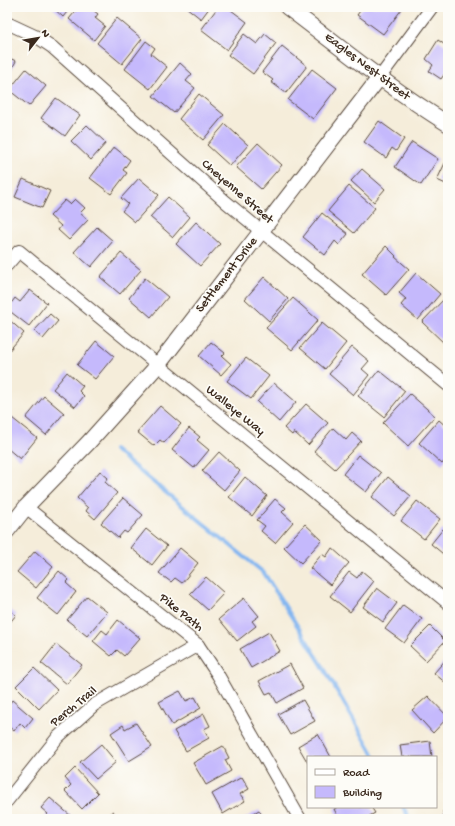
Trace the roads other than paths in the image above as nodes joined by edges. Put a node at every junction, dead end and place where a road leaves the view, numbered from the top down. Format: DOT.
graph roads {
  1 [pos="287,7"];
  2 [pos="432,7"];
  3 [pos="7,23"];
  4 [pos="380,77"];
  5 [pos="448,124"];
  6 [pos="261,232"];
  7 [pos="7,265"];
  8 [pos="158,366"];
  9 [pos="448,385"];
  10 [pos="26,507"];
  11 [pos="7,530"];
  12 [pos="448,603"];
  13 [pos="198,645"];
  14 [pos="7,801"];
  15 [pos="300,819"];
  1 -- 4 [label="street, Eagles Nest Street"];
  2 -- 4 [label="street, Settlement Drive"];
  3 -- 6 [label="street, Cheyenne Street"];
  4 -- 5 [label="street, Eagles Nest Street"];
  4 -- 6 [label="street, Settlement Drive"];
  6 -- 8 [label="street, Settlement Drive"];
  6 -- 9 [label="street, Cheyenne Street"];
  7 -- 8 [label="street, Walleye Way"];
  8 -- 10 [label="street, Settlement Drive"];
  8 -- 12 [label="street, Walleye Way"];
  10 -- 11 [label="street, Settlement Drive"];
  10 -- 13 [label="street, Pike Path"];
  13 -- 14 [label="street, Perch Trail"];
  13 -- 15 [label="street, Pike Path"];
}
